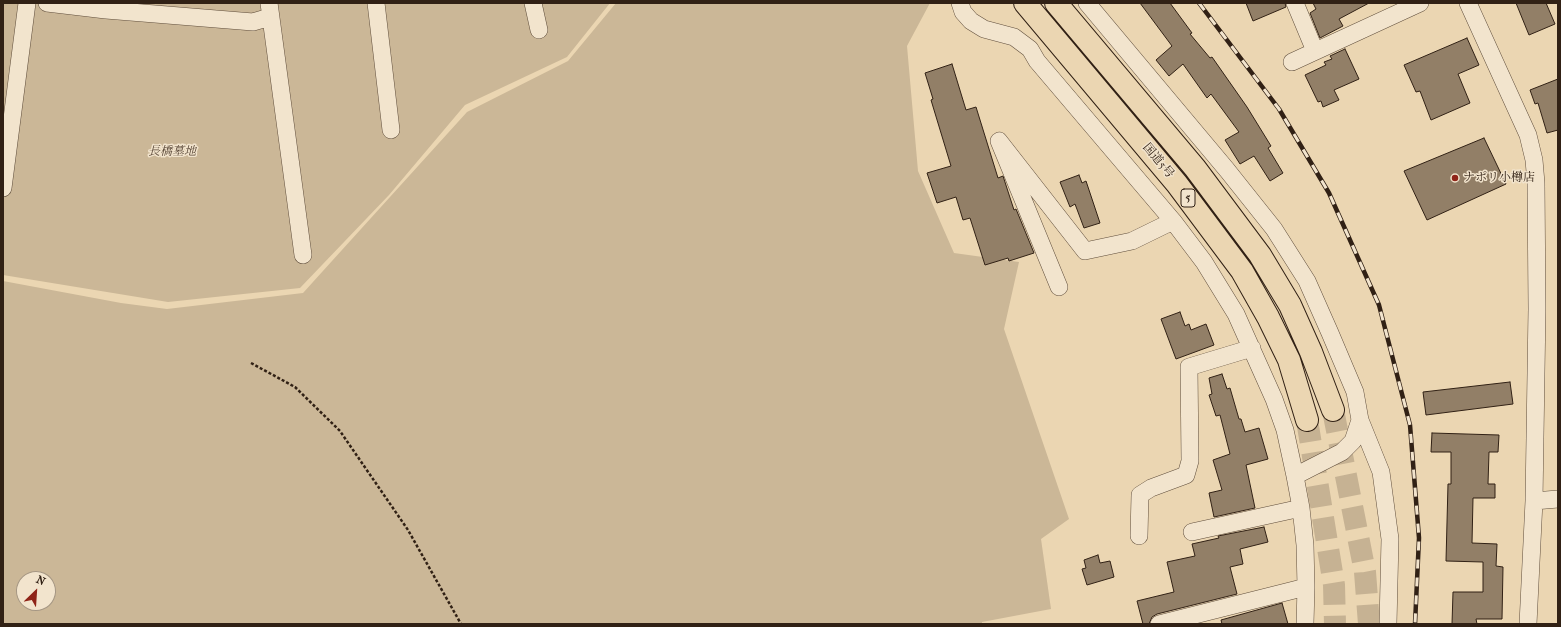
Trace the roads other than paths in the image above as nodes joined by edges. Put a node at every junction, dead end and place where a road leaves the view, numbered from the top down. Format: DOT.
graph roads {
  1 [pos="26,3"];
  2 [pos="46,3"];
  3 [pos="376,3"];
  4 [pos="533,3"];
  5 [pos="960,3"];
  6 [pos="1025,3"];
  7 [pos="1056,3"];
  8 [pos="1087,3"];
  9 [pos="1295,3"];
  10 [pos="1420,3"];
  11 [pos="1468,3"];
  12 [pos="269,10"];
  13 [pos="539,30"];
  14 [pos="1315,51"];
  15 [pos="1292,62"];
  16 [pos="391,130"];
  17 [pos="3,188"];
  18 [pos="1173,221"];
  19 [pos="303,255"];
  20 [pos="1059,287"];
  21 [pos="1252,348"];
  22 [pos="1333,410"];
  23 [pos="1307,420"];
  24 [pos="1360,420"];
  25 [pos="1295,476"];
  26 [pos="1558,499"];
  27 [pos="1534,501"];
  28 [pos="1301,508"];
  29 [pos="1192,532"];
  30 [pos="1139,536"];
  31 [pos="1306,586"];
  32 [pos="1159,624"];
  33 [pos="1305,624"];
  34 [pos="1388,624"];
  35 [pos="1528,624"];
  1 -- 17 [label="street"];
  2 -- 12 [label="street"];
  3 -- 16 [label="street"];
  4 -- 13 [label="street"];
  5 -- 18 [label="street"];
  6 -- 23 [label="highway, 国道5号 / 5"];
  7 -- 22 [label="highway, 国道5号 / 5"];
  8 -- 24 [label="street"];
  9 -- 14 [label="street"];
  10 -- 14 [label="street"];
  11 -- 27 [label="street"];
  12 -- 19 [label="street"];
  14 -- 15 [label="street"];
  18 -- 20 [label="street"];
  18 -- 21 [label="street"];
  21 -- 25 [label="street"];
  21 -- 30 [label="street"];
  24 -- 25 [label="street"];
  24 -- 34 [label="street"];
  25 -- 28 [label="street"];
  26 -- 27 [label="street"];
  27 -- 35 [label="street"];
  28 -- 29 [label="street"];
  28 -- 31 [label="street"];
  31 -- 32 [label="street"];
  31 -- 33 [label="street"];
}
